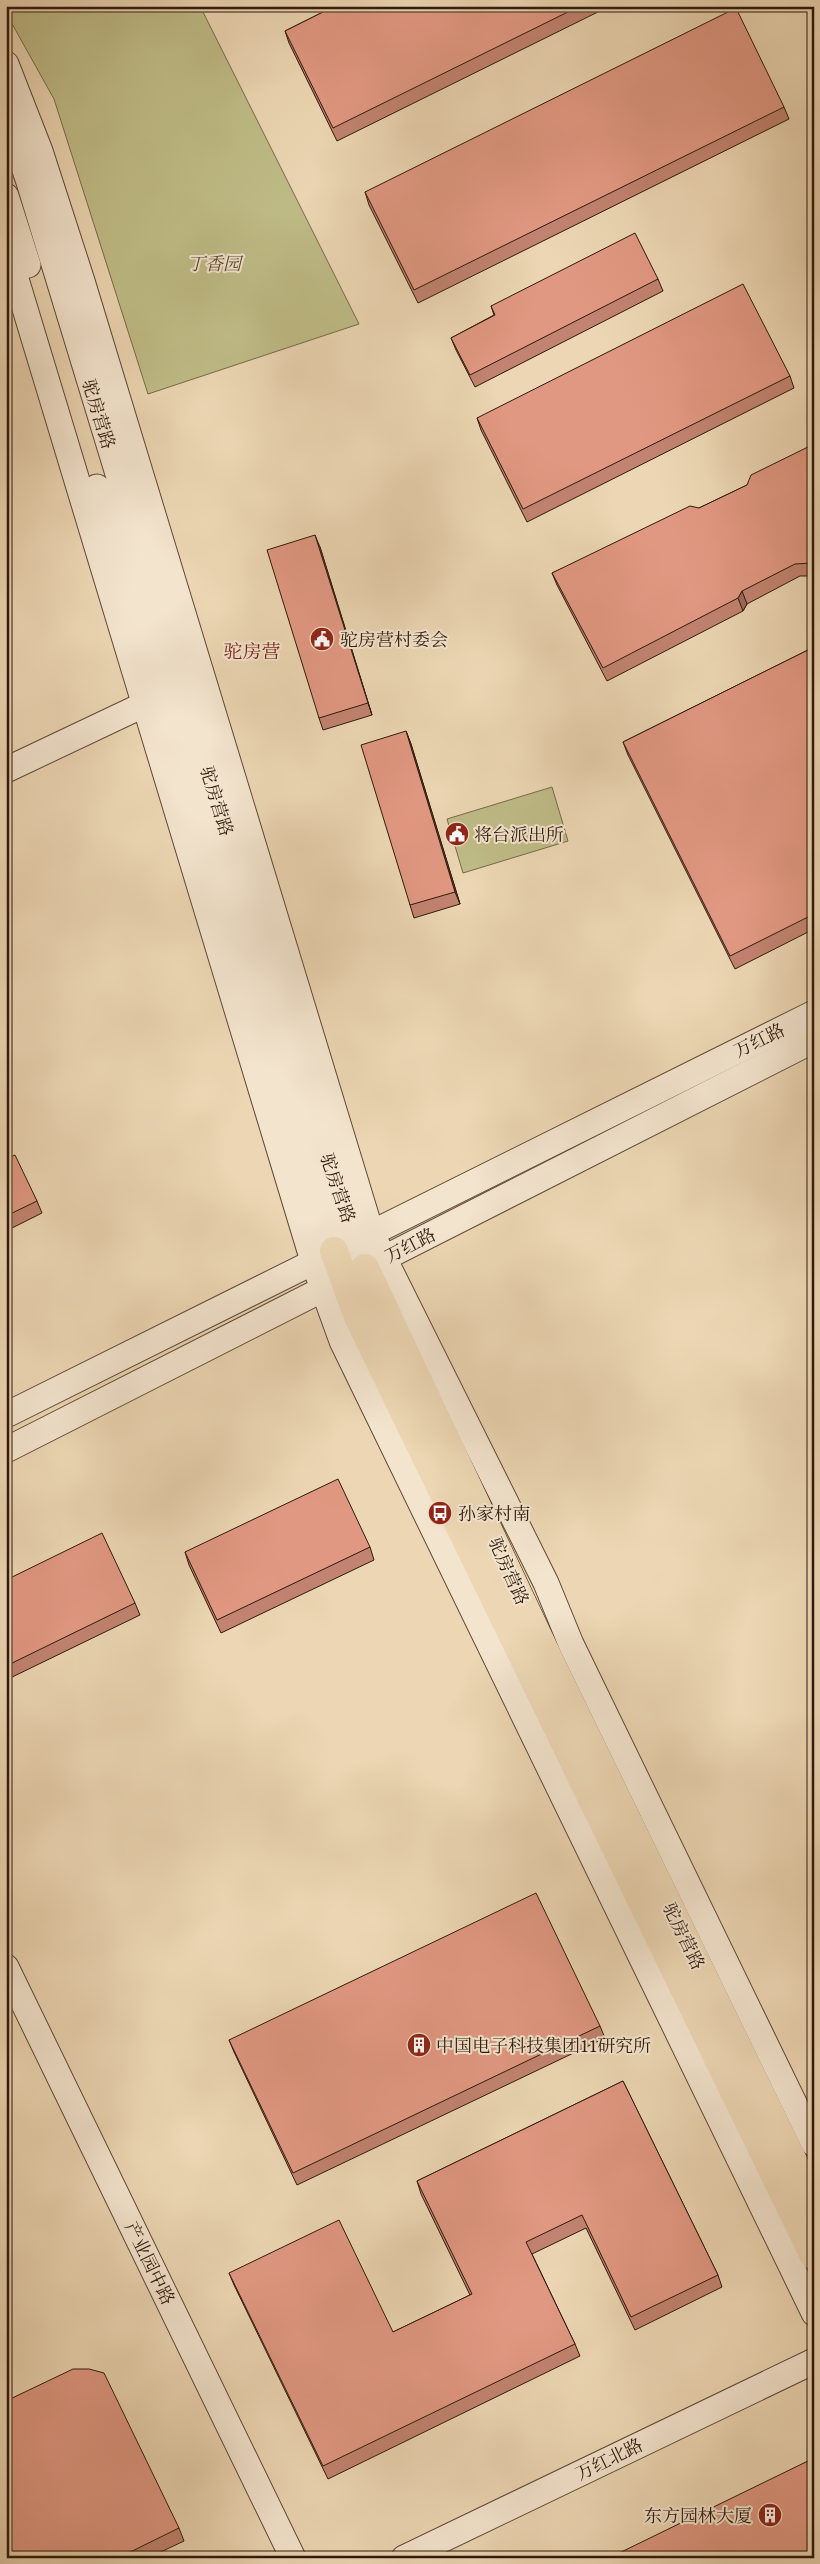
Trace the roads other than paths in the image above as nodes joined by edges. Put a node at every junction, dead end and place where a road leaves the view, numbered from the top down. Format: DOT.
graph roads {
  1 [pos="6,64"];
  2 [pos="6,115"];
  3 [pos="6,196"];
  4 [pos="6,246"];
  5 [pos="153,700"];
  6 [pos="6,770"];
  7 [pos="814,1012"];
  8 [pos="814,1040"];
  9 [pos="343,1246"];
  10 [pos="354,1273"];
  11 [pos="6,1415"];
  12 [pos="6,1450"];
  13 [pos="6,1967"];
  14 [pos="814,2144"];
  15 [pos="814,2204"];
  16 [pos="814,2256"];
  17 [pos="814,2313"];
  18 [pos="814,2361"];
  19 [pos="294,2558"];
  20 [pos="404,2558"];
  1 -- 9 [label="street"];
  2 -- 9 [label="street, 驼房营路"];
  3 -- 5 [label="street, 驼房营路"];
  4 -- 5 [label="street"];
  5 -- 6 [label="street"];
  5 -- 9 [label="street, 驼房营路"];
  7 -- 9 [label="street, 万红路"];
  8 -- 10 [label="street, 万红路"];
  9 -- 10 [label="main road, 驼房营路"];
  9 -- 10 [label="street"];
  9 -- 11 [label="street, 万红路"];
  10 -- 12 [label="street, 万红路"];
  10 -- 14 [label="street"];
  10 -- 15 [label="main road, 驼房营路"];
  10 -- 16 [label="main road, 驼房营路"];
  10 -- 17 [label="street"];
  13 -- 19 [label="street, 产业园中路"];
  18 -- 20 [label="street, 万红北路"];
}
